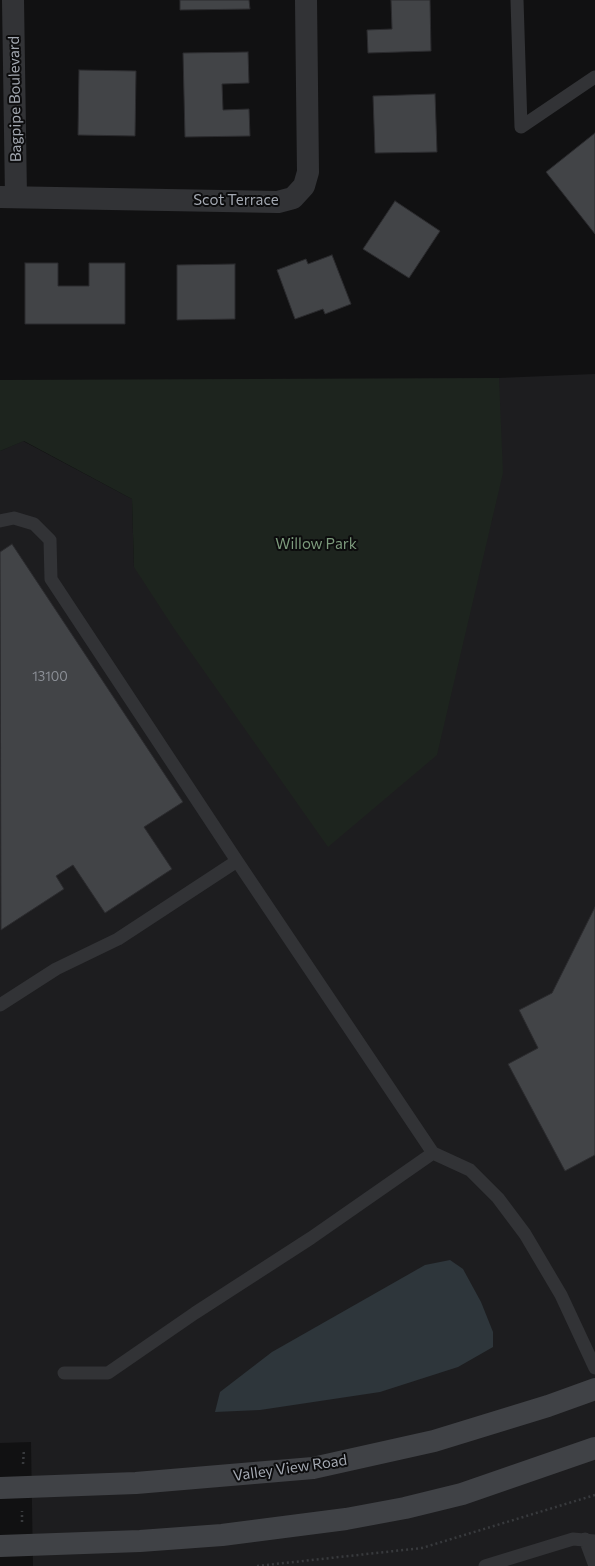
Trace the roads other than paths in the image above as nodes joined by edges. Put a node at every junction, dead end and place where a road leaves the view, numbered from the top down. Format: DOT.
graph roads {
  1 [pos="13,0"];
  2 [pos="306,0"];
  3 [pos="517,0"];
  4 [pos="595,77"];
  5 [pos="8,197"];
  6 [pos="0,521"];
  7 [pos="236,861"];
  8 [pos="0,1006"];
  9 [pos="433,1153"];
  10 [pos="595,1368"];
  11 [pos="64,1374"];
  12 [pos="595,1389"];
  13 [pos="595,1448"];
  14 [pos="0,1488"];
  15 [pos="590,1540"];
  16 [pos="0,1546"];
  17 [pos="485,1566"];
  18 [pos="595,1566"];
  1 -- 5 [label="street, Bagpipe Boulevard"];
  2 -- 5 [label="street, Scot Terrace"];
  3 -- 4 [label="lane"];
  6 -- 7 [label="lane"];
  7 -- 8 [label="lane"];
  7 -- 9 [label="lane"];
  9 -- 10 [label="lane"];
  9 -- 11 [label="lane"];
  12 -- 14 [label="main road, Valley View Road"];
  13 -- 16 [label="main road"];
  15 -- 17 [label="lane"];
  15 -- 18 [label="lane"];
}
